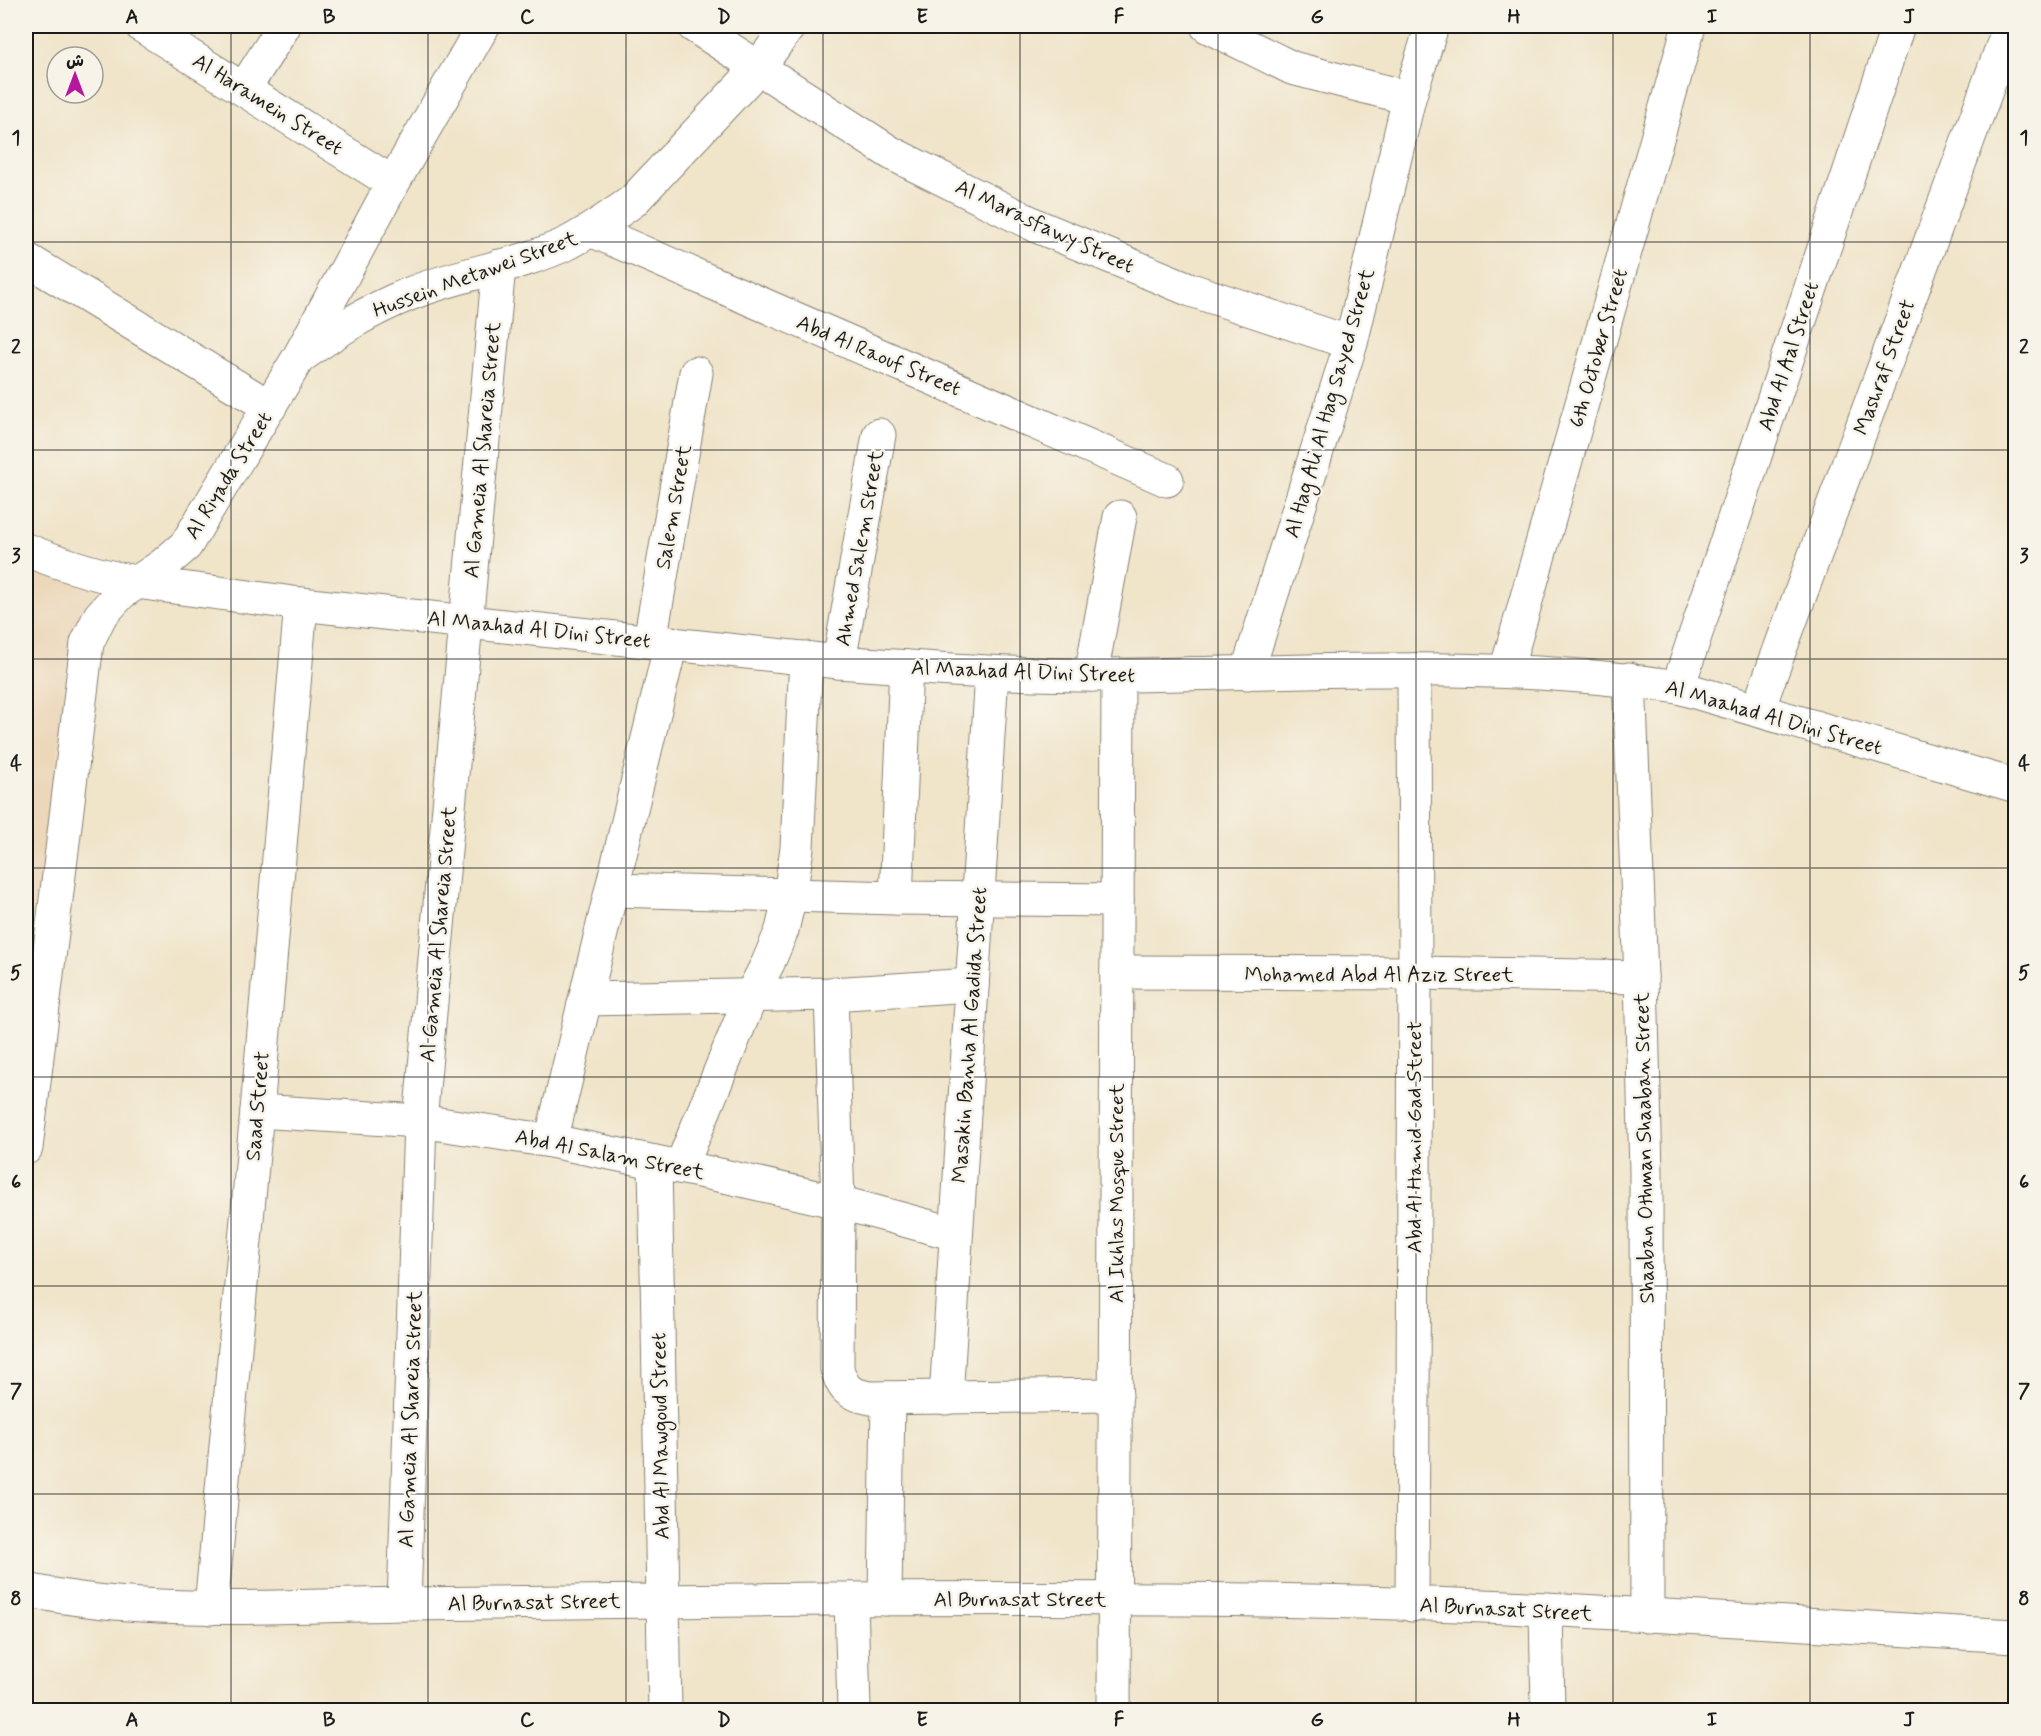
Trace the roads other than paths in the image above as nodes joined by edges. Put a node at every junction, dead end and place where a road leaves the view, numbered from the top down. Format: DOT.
graph roads {
  1 [pos="142,26"];
  2 [pos="284,26"];
  3 [pos="483,26"];
  4 [pos="694,26"];
  5 [pos="789,26"];
  6 [pos="1207,26"];
  7 [pos="1432,26"];
  8 [pos="1689,26"];
  9 [pos="1899,26"];
  10 [pos="2010,26"];
  11 [pos="1266,39"];
  12 [pos="758,68"];
  13 [pos="244,89"];
  14 [pos="1409,98"];
  15 [pos="393,183"];
  16 [pos="591,230"];
  17 [pos="26,259"];
  18 [pos="499,266"];
  19 [pos="1351,343"];
  20 [pos="299,357"];
  21 [pos="696,373"];
  22 [pos="270,407"];
  23 [pos="879,435"];
  24 [pos="1167,480"];
  25 [pos="1120,517"];
  26 [pos="26,550"];
  27 [pos="136,582"];
  28 [pos="301,604"];
  29 [pos="466,622"];
  30 [pos="661,642"];
  31 [pos="806,658"];
  32 [pos="839,662"];
  33 [pos="906,667"];
  34 [pos="1414,670"];
  35 [pos="1506,671"];
  36 [pos="992,673"];
  37 [pos="1246,673"];
  38 [pos="1105,675"];
  39 [pos="1629,680"];
  40 [pos="1678,687"];
  41 [pos="1758,710"];
  42 [pos="2016,786"];
  43 [pos="613,890"];
  44 [pos="790,895"];
  45 [pos="896,898"];
  46 [pos="977,899"];
  47 [pos="1117,900"];
  48 [pos="1117,972"];
  49 [pos="1415,973"];
  50 [pos="1641,977"];
  51 [pos="972,985"];
  52 [pos="831,994"];
  53 [pos="751,996"];
  54 [pos="587,999"];
  55 [pos="28,1088"];
  56 [pos="257,1111"];
  57 [pos="420,1121"];
  58 [pos="551,1142"];
  59 [pos="26,1148"];
  60 [pos="668,1165"];
  61 [pos="838,1202"];
  62 [pos="956,1234"];
  63 [pos="1116,1395"];
  64 [pos="888,1398"];
  65 [pos="946,1398"];
  66 [pos="26,1590"];
  67 [pos="1115,1598"];
  68 [pos="850,1599"];
  69 [pos="885,1599"];
  70 [pos="663,1601"];
  71 [pos="404,1604"];
  72 [pos="1412,1605"];
  73 [pos="211,1608"];
  74 [pos="1546,1610"];
  75 [pos="1647,1616"];
  76 [pos="2016,1636"];
  77 [pos="665,1710"];
  78 [pos="854,1710"];
  79 [pos="1114,1710"];
  80 [pos="1548,1710"];
  1 -- 13 [label="street, Al Haramein Street"];
  2 -- 13 [label="street"];
  3 -- 15 [label="street, Al Riyada Street"];
  4 -- 12 [label="street, Al Marasfawy Street"];
  5 -- 12 [label="street, Hussein Metawei Street"];
  6 -- 11 [label="street"];
  7 -- 14 [label="street, Al Hag Ali Al Hag Sayed Street"];
  8 -- 35 [label="street, 6th October Street"];
  9 -- 40 [label="street, Abd Al Aal Street"];
  10 -- 41 [label="street, Mashraf Street"];
  11 -- 14 [label="street"];
  12 -- 16 [label="street, Hussein Metawei Street"];
  12 -- 19 [label="street, Al Marasfawy Street"];
  13 -- 15 [label="street, Al Haramein Street"];
  14 -- 19 [label="street, Al Hag Ali Al Hag Sayed Street"];
  15 -- 20 [label="street, Al Riyada Street"];
  16 -- 18 [label="street, Hussein Metawei Street"];
  16 -- 24 [label="street, Abd Al Raouf Street"];
  17 -- 22 [label="street"];
  18 -- 20 [label="street, Hussein Metawei Street"];
  18 -- 29 [label="street, Al Gameia Al Shareia Street"];
  19 -- 37 [label="street, Al Hag Ali Al Hag Sayed Street"];
  20 -- 22 [label="street, Al Riyada Street"];
  21 -- 30 [label="street, Salem Street"];
  22 -- 27 [label="street, Al Riyada Street"];
  23 -- 32 [label="street, Ahmed Salem Street"];
  25 -- 38 [label="street, Al Ikhlas Mosque Street"];
  26 -- 27 [label="street, Al Maahad Al Dini Street"];
  27 -- 28 [label="street, Al Maahad Al Dini Street"];
  27 -- 55 [label="street, Al Riyada Street"];
  28 -- 29 [label="street, Al Maahad Al Dini Street"];
  28 -- 56 [label="street, Saad Street"];
  29 -- 30 [label="street, Al Maahad Al Dini Street"];
  29 -- 57 [label="street, Al Gameia Al Shareia Street"];
  30 -- 31 [label="street, Al Maahad Al Dini Street"];
  30 -- 43 [label="street, Salem Street"];
  31 -- 32 [label="street, Al Maahad Al Dini Street"];
  31 -- 44 [label="street"];
  32 -- 33 [label="street, Al Maahad Al Dini Street"];
  33 -- 36 [label="street, Al Maahad Al Dini Street"];
  33 -- 45 [label="street"];
  34 -- 35 [label="street, Al Maahad Al Dini Street"];
  34 -- 37 [label="street, Al Maahad Al Dini Street"];
  34 -- 49 [label="street, Abd Al Hamid Gad Street"];
  35 -- 39 [label="street, Al Maahad Al Dini Street"];
  36 -- 38 [label="street, Al Maahad Al Dini Street"];
  36 -- 46 [label="street, Masakin Banha Al Gadida Street"];
  37 -- 38 [label="street, Al Maahad Al Dini Street"];
  38 -- 47 [label="street, Al Ikhlas Mosque Street"];
  39 -- 40 [label="street, Al Maahad Al Dini Street"];
  39 -- 50 [label="street, Shaaban Othman Shaaban Street"];
  40 -- 41 [label="street, Al Maahad Al Dini Street"];
  41 -- 42 [label="street, Al Maahad Al Dini Street"];
  43 -- 44 [label="street"];
  43 -- 54 [label="street, Salem Street"];
  44 -- 45 [label="street"];
  44 -- 53 [label="street"];
  45 -- 46 [label="street"];
  46 -- 47 [label="street"];
  46 -- 51 [label="street, Masakin Banha Al Gadida Street"];
  47 -- 48 [label="street, Al Ikhlas Mosque Street"];
  48 -- 49 [label="street, Mohamed Abd Al Aziz Street"];
  48 -- 63 [label="street, Al Ikhlas Mosque Street"];
  49 -- 50 [label="street, Mohamed Abd Al Aziz Street"];
  49 -- 72 [label="street, Abd Al Hamid Gad Street"];
  50 -- 75 [label="street, Shaaban Othman Shaaban Street"];
  51 -- 52 [label="street"];
  51 -- 62 [label="street, Masakin Banha Al Gadida Street"];
  52 -- 53 [label="street"];
  52 -- 61 [label="street"];
  53 -- 54 [label="street"];
  53 -- 60 [label="street"];
  54 -- 58 [label="street, Salem Street"];
  55 -- 59 [label="street, Al Riyada Street"];
  56 -- 57 [label="street, Abd Al Salam Street"];
  56 -- 73 [label="street, Saad Street"];
  57 -- 58 [label="street, Abd Al Salam Street"];
  57 -- 71 [label="street, Al Gameia Al Shareia Street"];
  58 -- 60 [label="street, Abd Al Salam Street"];
  60 -- 61 [label="street, Abd Al Salam Street"];
  60 -- 70 [label="street, Abd Al Mawgoud Street"];
  61 -- 62 [label="street, Abd Al Salam Street"];
  61 -- 64 [label="street"];
  62 -- 65 [label="street, Masakin Banha Al Gadida Street"];
  63 -- 65 [label="street"];
  63 -- 67 [label="street, Al Ikhlas Mosque Street"];
  64 -- 65 [label="street"];
  64 -- 69 [label="street"];
  66 -- 73 [label="street, Al Burnasat Street"];
  67 -- 69 [label="street, Al Burnasat Street"];
  67 -- 72 [label="street, Al Burnasat Street"];
  67 -- 79 [label="street, Al Ikhlas Mosque Street"];
  68 -- 69 [label="street, Al Burnasat Street"];
  68 -- 70 [label="street, Al Burnasat Street"];
  68 -- 78 [label="street"];
  70 -- 71 [label="street, Al Burnasat Street"];
  70 -- 77 [label="street, Abd Al Mawgoud Street"];
  71 -- 73 [label="street, Al Burnasat Street"];
  72 -- 74 [label="street, Al Burnasat Street"];
  74 -- 75 [label="street, Al Burnasat Street"];
  74 -- 80 [label="street"];
  75 -- 76 [label="street, Al Burnasat Street"];
}
